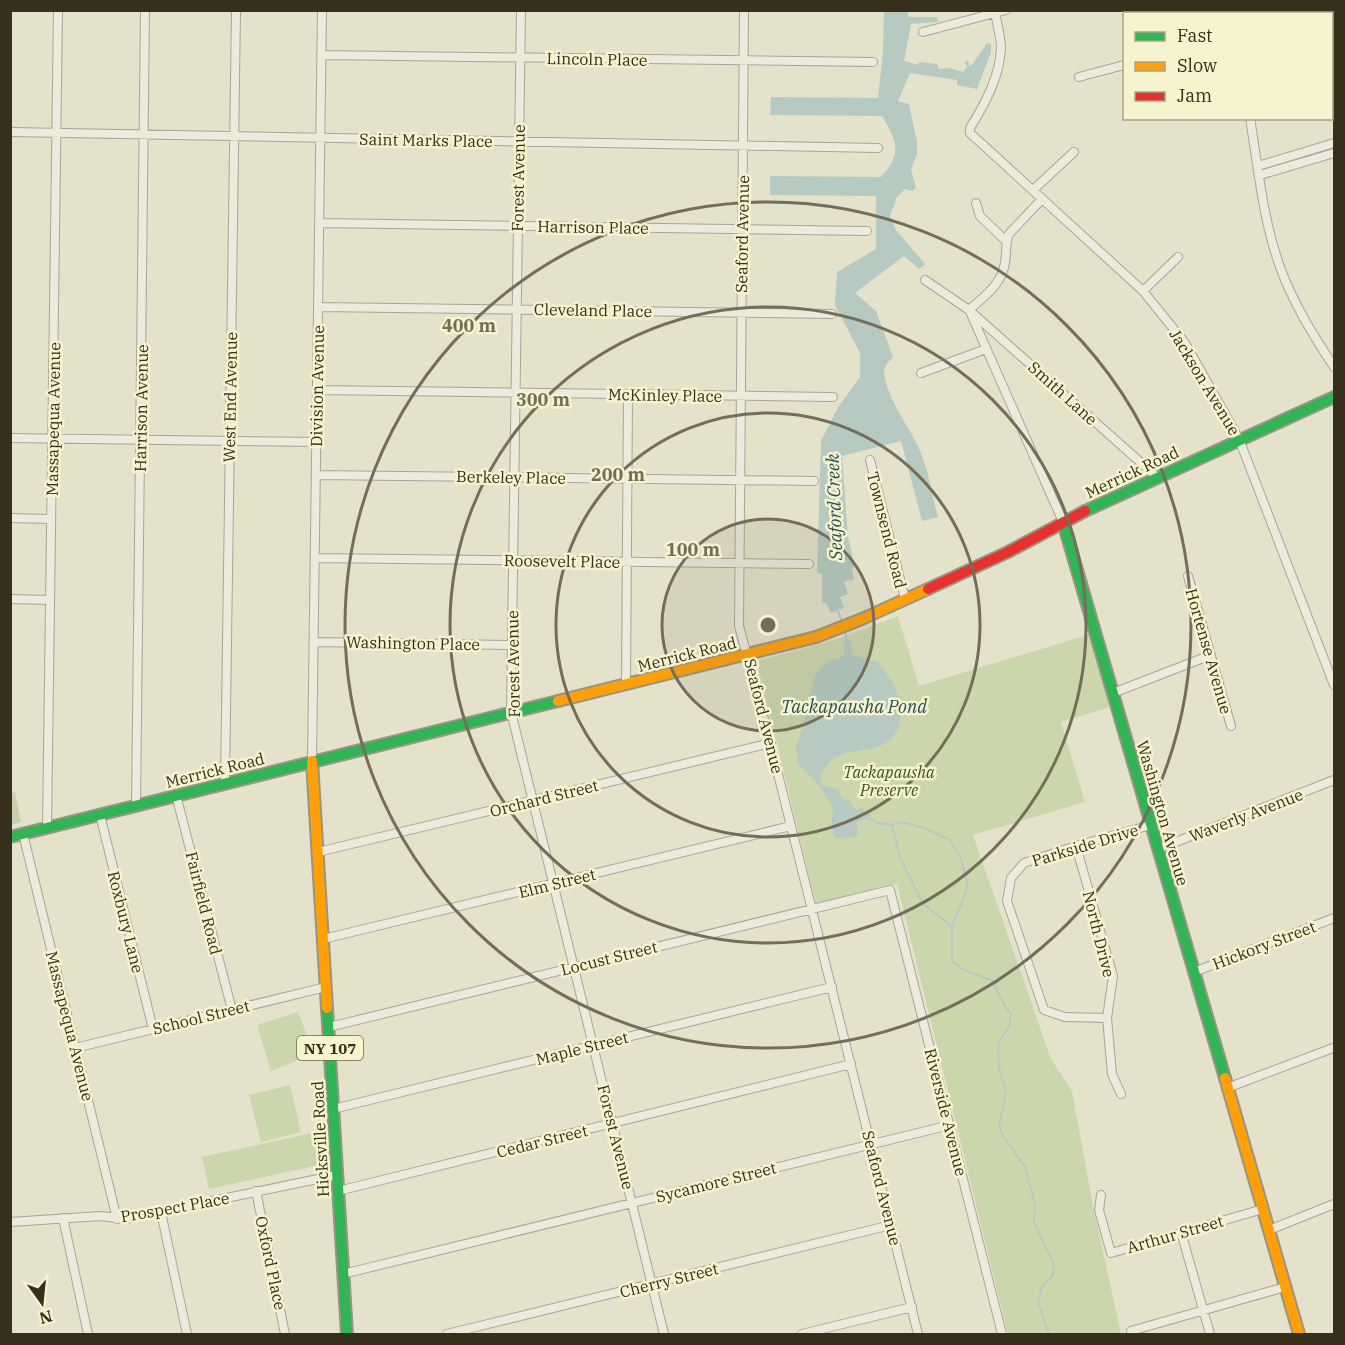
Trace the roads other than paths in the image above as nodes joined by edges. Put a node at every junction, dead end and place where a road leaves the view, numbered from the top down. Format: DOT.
graph roads {
  1 [pos="58,10"];
  2 [pos="145,10"];
  3 [pos="236,10"];
  4 [pos="322,10"];
  5 [pos="521,10"];
  6 [pos="744,10"];
  7 [pos="1006,10"];
  8 [pos="995,12"];
  9 [pos="923,32"];
  10 [pos="321,55"];
  11 [pos="520,58"];
  12 [pos="743,61"];
  13 [pos="873,62"];
  14 [pos="1123,66"];
  15 [pos="1079,77"];
  16 [pos="1250,120"];
  17 [pos="10,132"];
  18 [pos="57,133"];
  19 [pos="144,135"];
  20 [pos="234,136"];
  21 [pos="320,138"];
  22 [pos="519,142"];
  23 [pos="1335,143"];
  24 [pos="742,146"];
  25 [pos="878,148"];
  26 [pos="1074,152"];
  27 [pos="1335,153"];
  28 [pos="1258,165"];
  29 [pos="1260,175"];
  30 [pos="1033,190"];
  31 [pos="1042,199"];
  32 [pos="976,203"];
  33 [pos="319,223"];
  34 [pos="518,225"];
  35 [pos="742,229"];
  36 [pos="867,231"];
  37 [pos="1006,241"];
  38 [pos="1178,257"];
  39 [pos="925,280"];
  40 [pos="1143,291"];
  41 [pos="318,307"];
  42 [pos="517,309"];
  43 [pos="969,310"];
  44 [pos="741,312"];
  45 [pos="832,314"];
  46 [pos="986,350"];
  47 [pos="1335,367"];
  48 [pos="921,373"];
  49 [pos="317,390"];
  50 [pos="515,393"];
  51 [pos="628,394"];
  52 [pos="740,396"];
  53 [pos="833,397"];
  54 [pos="1335,397"];
  55 [pos="10,438"];
  56 [pos="52,438"];
  57 [pos="1239,439"];
  58 [pos="140,440"];
  59 [pos="230,441"];
  60 [pos="316,442"];
  61 [pos="870,460"];
  62 [pos="316,475"];
  63 [pos="514,477"];
  64 [pos="1157,477"];
  65 [pos="627,479"];
  66 [pos="739,480"];
  67 [pos="814,481"];
  68 [pos="10,518"];
  69 [pos="51,519"];
  70 [pos="1064,522"];
  71 [pos="315,558"];
  72 [pos="513,561"];
  73 [pos="626,562"];
  74 [pos="739,564"];
  75 [pos="809,564"];
  76 [pos="1188,576"];
  77 [pos="10,599"];
  78 [pos="905,599"];
  79 [pos="50,600"];
  80 [pos="314,642"];
  81 [pos="512,645"];
  82 [pos="748,654"];
  83 [pos="1211,655"];
  84 [pos="626,684"];
  85 [pos="1335,685"];
  86 [pos="1113,693"];
  87 [pos="511,712"];
  88 [pos="1231,726"];
  89 [pos="771,743"];
  90 [pos="312,761"];
  91 [pos="1335,780"];
  92 [pos="225,783"];
  93 [pos="176,795"];
  94 [pos="533,801"];
  95 [pos="136,806"];
  96 [pos="100,815"];
  97 [pos="1151,825"];
  98 [pos="791,826"];
  99 [pos="47,828"];
  100 [pos="23,834"];
  101 [pos="10,837"];
  102 [pos="1076,846"];
  103 [pos="1158,849"];
  104 [pos="318,852"];
  105 [pos="553,884"];
  106 [pos="890,890"];
  107 [pos="812,908"];
  108 [pos="1335,918"];
  109 [pos="323,939"];
  110 [pos="574,966"];
  111 [pos="1194,972"];
  112 [pos="326,987"];
  113 [pos="832,987"];
  114 [pos="231,1010"];
  115 [pos="1107,1018"];
  116 [pos="329,1027"];
  117 [pos="153,1029"];
  118 [pos="593,1045"];
  119 [pos="75,1048"];
  120 [pos="1333,1048"];
  121 [pos="851,1064"];
  122 [pos="1227,1088"];
  123 [pos="1121,1094"];
  124 [pos="333,1109"];
  125 [pos="612,1123"];
  126 [pos="950,1125"];
  127 [pos="871,1144"];
  128 [pos="338,1175"];
  129 [pos="256,1191"];
  130 [pos="338,1191"];
  131 [pos="1101,1195"];
  132 [pos="632,1203"];
  133 [pos="1335,1204"];
  134 [pos="1263,1209"];
  135 [pos="161,1212"];
  136 [pos="63,1218"];
  137 [pos="117,1219"];
  138 [pos="10,1222"];
  139 [pos="891,1225"];
  140 [pos="1269,1230"];
  141 [pos="1181,1232"];
  142 [pos="344,1274"];
  143 [pos="652,1285"];
  144 [pos="1285,1287"];
  145 [pos="912,1307"];
  146 [pos="1203,1310"];
  147 [pos="1131,1331"];
  148 [pos="88,1335"];
  149 [pos="187,1335"];
  150 [pos="285,1335"];
  151 [pos="347,1335"];
  152 [pos="447,1335"];
  153 [pos="664,1335"];
  154 [pos="802,1335"];
  155 [pos="918,1335"];
  156 [pos="1002,1335"];
  157 [pos="1210,1335"];
  158 [pos="1299,1335"];
  1 -- 18 [label="street, Massapequa Avenue"];
  2 -- 19 [label="street, Harrison Avenue"];
  3 -- 20 [label="street, West End Avenue"];
  4 -- 10 [label="street, Division Avenue"];
  5 -- 11 [label="street, Forest Avenue"];
  6 -- 12 [label="street, Seaford Avenue"];
  7 -- 8 [label="street"];
  8 -- 9 [label="street"];
  8 -- 30 [label="street, Jackson Avenue"];
  10 -- 11 [label="street, Lincoln Place"];
  10 -- 21 [label="street, Division Avenue"];
  11 -- 12 [label="street, Lincoln Place"];
  11 -- 22 [label="street, Forest Avenue"];
  12 -- 13 [label="street, Lincoln Place"];
  12 -- 24 [label="street, Seaford Avenue"];
  14 -- 15 [label="street"];
  16 -- 28 [label="street"];
  17 -- 18 [label="street, Saint Marks Place"];
  18 -- 19 [label="street, Saint Marks Place"];
  18 -- 56 [label="street, Massapequa Avenue"];
  19 -- 20 [label="street, Saint Marks Place"];
  19 -- 58 [label="street, Harrison Avenue"];
  20 -- 21 [label="street, Saint Marks Place"];
  20 -- 59 [label="street, West End Avenue"];
  21 -- 22 [label="street, Saint Marks Place"];
  21 -- 33 [label="street, Division Avenue"];
  22 -- 24 [label="street, Saint Marks Place"];
  22 -- 34 [label="street, Forest Avenue"];
  23 -- 28 [label="street"];
  24 -- 25 [label="street, Saint Marks Place"];
  24 -- 35 [label="street, Seaford Avenue"];
  26 -- 30 [label="street"];
  27 -- 29 [label="street"];
  28 -- 29 [label="street"];
  29 -- 47 [label="street"];
  30 -- 31 [label="street, Jackson Avenue"];
  31 -- 37 [label="street"];
  31 -- 40 [label="street, Jackson Avenue"];
  32 -- 37 [label="street"];
  33 -- 34 [label="street, Harrison Place"];
  33 -- 41 [label="street, Division Avenue"];
  34 -- 35 [label="street, Harrison Place"];
  34 -- 42 [label="street, Forest Avenue"];
  35 -- 36 [label="street, Harrison Place"];
  35 -- 44 [label="street, Seaford Avenue"];
  37 -- 43 [label="street"];
  38 -- 40 [label="street"];
  39 -- 43 [label="street, Smith Lane"];
  40 -- 57 [label="street, Jackson Avenue"];
  41 -- 42 [label="street, Cleveland Place"];
  41 -- 49 [label="street, Division Avenue"];
  42 -- 44 [label="street, Cleveland Place"];
  42 -- 50 [label="street, Forest Avenue"];
  43 -- 46 [label="street, Washington Avenue"];
  43 -- 64 [label="street, Smith Lane"];
  44 -- 45 [label="street, Cleveland Place"];
  44 -- 52 [label="street, Seaford Avenue"];
  46 -- 48 [label="street"];
  46 -- 70 [label="street, Washington Avenue"];
  49 -- 50 [label="street, McKinley Place"];
  49 -- 60 [label="street, Division Avenue"];
  50 -- 51 [label="street, McKinley Place"];
  50 -- 63 [label="street, Forest Avenue"];
  51 -- 52 [label="street, McKinley Place"];
  51 -- 65 [label="street"];
  52 -- 53 [label="street, McKinley Place"];
  52 -- 66 [label="street, Seaford Avenue"];
  54 -- 57 [label="main road, Merrick Road"];
  55 -- 56 [label="street"];
  56 -- 58 [label="street"];
  56 -- 69 [label="street, Massapequa Avenue"];
  57 -- 64 [label="main road, Merrick Road"];
  57 -- 85 [label="street, Jackson Avenue"];
  58 -- 59 [label="street"];
  58 -- 95 [label="street, Harrison Avenue"];
  59 -- 60 [label="street"];
  59 -- 92 [label="street, West End Avenue"];
  60 -- 62 [label="street, Division Avenue"];
  61 -- 78 [label="street, Townsend Road"];
  62 -- 63 [label="street, Berkeley Place"];
  62 -- 71 [label="street, Division Avenue"];
  63 -- 65 [label="street, Berkeley Place"];
  63 -- 72 [label="street, Forest Avenue"];
  64 -- 70 [label="main road, Merrick Road"];
  65 -- 66 [label="street, Berkeley Place"];
  65 -- 73 [label="street"];
  66 -- 67 [label="street, Berkeley Place"];
  66 -- 74 [label="street, Seaford Avenue"];
  68 -- 69 [label="street"];
  69 -- 79 [label="street, Massapequa Avenue"];
  70 -- 78 [label="main road, Merrick Road"];
  70 -- 86 [label="main road, Washington Avenue"];
  71 -- 72 [label="street, Roosevelt Place"];
  71 -- 80 [label="street, Division Avenue"];
  72 -- 73 [label="street, Roosevelt Place"];
  72 -- 81 [label="street, Forest Avenue"];
  73 -- 74 [label="street, Roosevelt Place"];
  73 -- 84 [label="street"];
  74 -- 75 [label="street, Roosevelt Place"];
  74 -- 82 [label="street, Seaford Avenue"];
  76 -- 83 [label="street, Hortense Avenue"];
  77 -- 79 [label="street"];
  78 -- 82 [label="main road, Merrick Road"];
  79 -- 99 [label="street, Massapequa Avenue"];
  80 -- 81 [label="street, Washington Place"];
  80 -- 90 [label="street, Division Avenue"];
  81 -- 87 [label="street, Forest Avenue"];
  82 -- 84 [label="main road, Merrick Road"];
  82 -- 89 [label="street, Seaford Avenue"];
  83 -- 86 [label="street"];
  83 -- 88 [label="street, Hortense Avenue"];
  84 -- 87 [label="main road, Merrick Road"];
  86 -- 97 [label="main road, Washington Avenue"];
  87 -- 90 [label="main road, Merrick Road"];
  87 -- 94 [label="street, Forest Avenue"];
  89 -- 94 [label="street, Orchard Street"];
  89 -- 98 [label="street, Seaford Avenue"];
  90 -- 92 [label="main road, Merrick Road"];
  90 -- 104 [label="main road, Hicksville Road / NY 107"];
  91 -- 103 [label="street, Waverly Avenue"];
  92 -- 93 [label="main road, Merrick Road"];
  93 -- 95 [label="main road, Merrick Road"];
  93 -- 114 [label="street, Fairfield Road"];
  94 -- 104 [label="street, Orchard Street"];
  94 -- 105 [label="street, Forest Avenue"];
  95 -- 96 [label="main road, Merrick Road"];
  96 -- 99 [label="main road, Merrick Road"];
  96 -- 117 [label="street, Roxbury Lane"];
  97 -- 102 [label="street, Parkside Drive"];
  97 -- 103 [label="main road, Washington Avenue"];
  98 -- 105 [label="street, Elm Street"];
  98 -- 107 [label="street, Seaford Avenue"];
  99 -- 100 [label="main road, Merrick Road"];
  100 -- 101 [label="main road, Merrick Road"];
  100 -- 119 [label="street, Massapequa Avenue"];
  102 -- 115 [label="street, North Drive"];
  102 -- 115 [label="street, Parkside Drive"];
  103 -- 111 [label="main road, Washington Avenue"];
  104 -- 109 [label="main road, Hicksville Road / NY 107"];
  105 -- 109 [label="street, Elm Street"];
  105 -- 110 [label="street, Forest Avenue"];
  106 -- 107 [label="street, Locust Street"];
  106 -- 126 [label="street, Riverside Avenue"];
  107 -- 110 [label="street, Locust Street"];
  107 -- 113 [label="street, Seaford Avenue"];
  108 -- 111 [label="street, Hickory Street"];
  109 -- 112 [label="main road, Hicksville Road / NY 107"];
  110 -- 116 [label="street, Locust Street"];
  110 -- 118 [label="street, Forest Avenue"];
  111 -- 122 [label="main road, Washington Avenue"];
  112 -- 114 [label="street, School Street"];
  112 -- 116 [label="main road, Hicksville Road / NY 107"];
  113 -- 118 [label="street, Maple Street"];
  113 -- 121 [label="street, Seaford Avenue"];
  114 -- 117 [label="street, School Street"];
  115 -- 123 [label="street, North Drive"];
  116 -- 124 [label="main road, Hicksville Road / NY 107"];
  117 -- 119 [label="street, School Street"];
  118 -- 124 [label="street, Maple Street"];
  118 -- 125 [label="street, Forest Avenue"];
  119 -- 137 [label="street, Massapequa Avenue"];
  120 -- 122 [label="street"];
  121 -- 125 [label="street, Cedar Street"];
  121 -- 127 [label="street, Seaford Avenue"];
  122 -- 134 [label="main road, Washington Avenue"];
  124 -- 128 [label="main road, Hicksville Road / NY 107"];
  125 -- 130 [label="street, Cedar Street"];
  125 -- 132 [label="street, Forest Avenue"];
  126 -- 127 [label="street, Sycamore Street"];
  126 -- 156 [label="street, Riverside Avenue"];
  127 -- 132 [label="street, Sycamore Street"];
  127 -- 139 [label="street, Seaford Avenue"];
  128 -- 129 [label="street, Prospect Place"];
  128 -- 130 [label="main road, Hicksville Road / NY 107"];
  129 -- 135 [label="street, Prospect Place"];
  129 -- 150 [label="street, Oxford Place"];
  130 -- 142 [label="main road, Hicksville Road / NY 107"];
  131 -- 141 [label="street, Arthur Street"];
  132 -- 142 [label="street, Sycamore Street"];
  132 -- 143 [label="street, Forest Avenue"];
  133 -- 140 [label="street"];
  134 -- 140 [label="main road, Washington Avenue"];
  134 -- 141 [label="street, Arthur Street"];
  135 -- 137 [label="street, Prospect Place"];
  135 -- 149 [label="street"];
  136 -- 137 [label="street, Prospect Place"];
  136 -- 138 [label="street, Prospect Place"];
  136 -- 148 [label="street"];
  139 -- 143 [label="street, Cherry Street"];
  139 -- 145 [label="street, Seaford Avenue"];
  140 -- 144 [label="main road, Washington Avenue"];
  141 -- 146 [label="street"];
  142 -- 151 [label="main road, Hicksville Road / NY 107"];
  143 -- 152 [label="street, Cherry Street"];
  143 -- 153 [label="street, Forest Avenue"];
  144 -- 146 [label="street"];
  144 -- 158 [label="main road, Washington Avenue"];
  145 -- 154 [label="street"];
  145 -- 155 [label="street, Seaford Avenue"];
  146 -- 147 [label="street"];
  146 -- 157 [label="street"];
}
